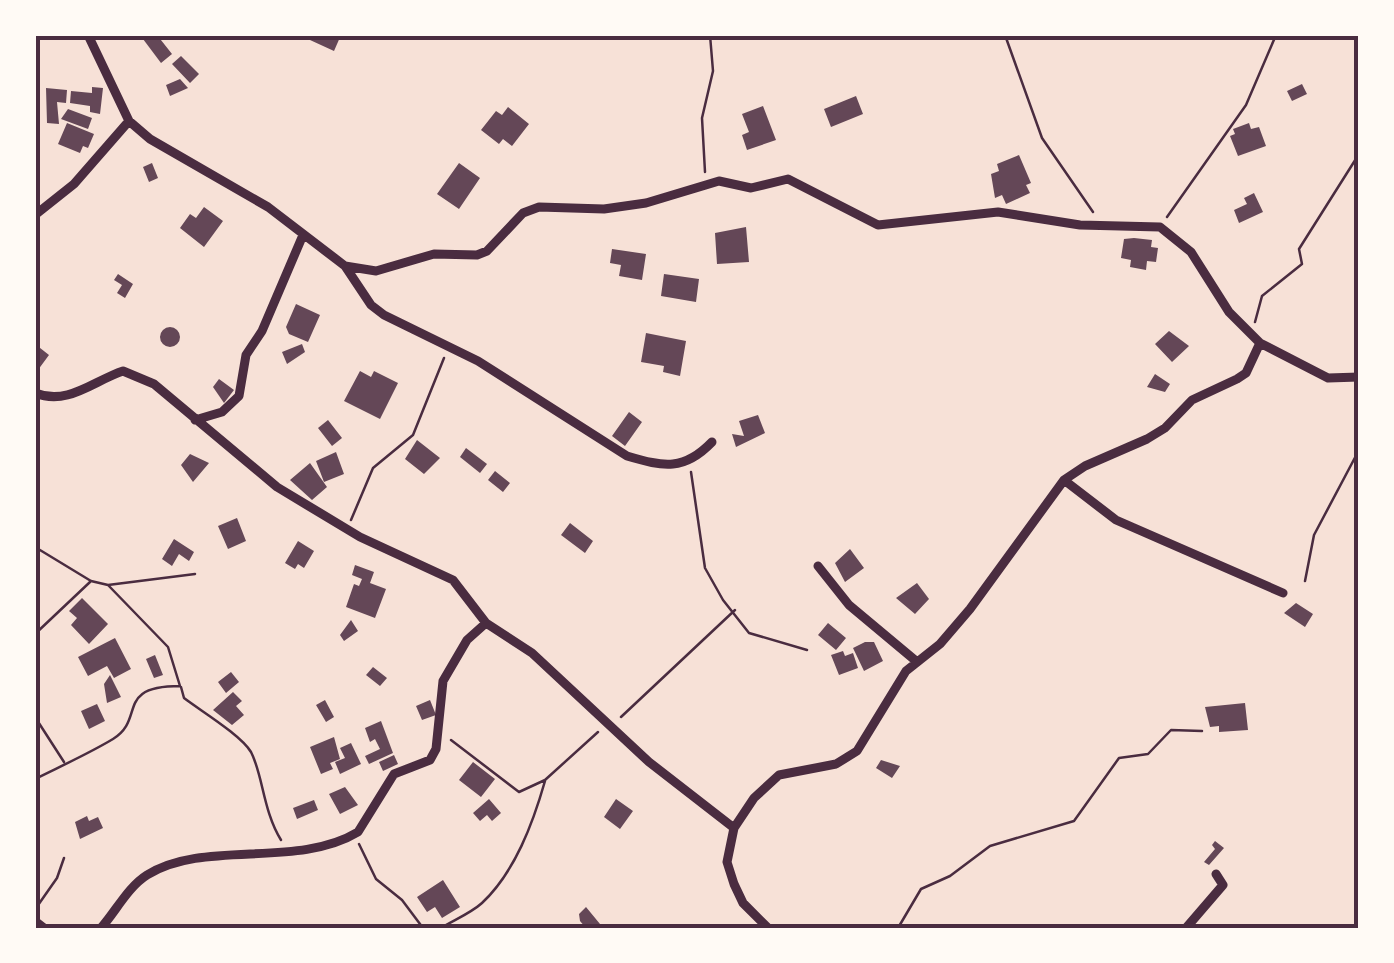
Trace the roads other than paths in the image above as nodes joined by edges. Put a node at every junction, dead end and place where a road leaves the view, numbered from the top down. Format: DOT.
graph roads {
  1 [pos="88,35"];
  2 [pos="129,120"];
  3 [pos="35,215"];
  4 [pos="303,235"];
  5 [pos="345,266"];
  6 [pos="1260,343"];
  7 [pos="1359,377"];
  8 [pos="35,392"];
  9 [pos="195,420"];
  10 [pos="712,442"];
  11 [pos="1064,480"];
  12 [pos="818,566"];
  13 [pos="1283,593"];
  14 [pos="486,623"];
  15 [pos="916,661"];
  16 [pos="734,828"];
  17 [pos="1216,874"];
  18 [pos="35,921"];
  19 [pos="44,928"];
  20 [pos="102,928"];
  21 [pos="768,928"];
  22 [pos="1186,928"];
  1 -- 2 [label="street"];
  2 -- 3 [label="street"];
  2 -- 4 [label="street"];
  4 -- 5 [label="street"];
  4 -- 9 [label="street"];
  5 -- 6 [label="street"];
  5 -- 10 [label="street"];
  6 -- 7 [label="street"];
  6 -- 11 [label="street"];
  8 -- 9 [label="street"];
  9 -- 14 [label="street"];
  11 -- 13 [label="street"];
  11 -- 15 [label="street"];
  12 -- 15 [label="street"];
  14 -- 16 [label="street"];
  14 -- 20 [label="street"];
  15 -- 16 [label="street"];
  16 -- 21 [label="street"];
  17 -- 22 [label="street"];
  18 -- 19 [label="street"];
}
